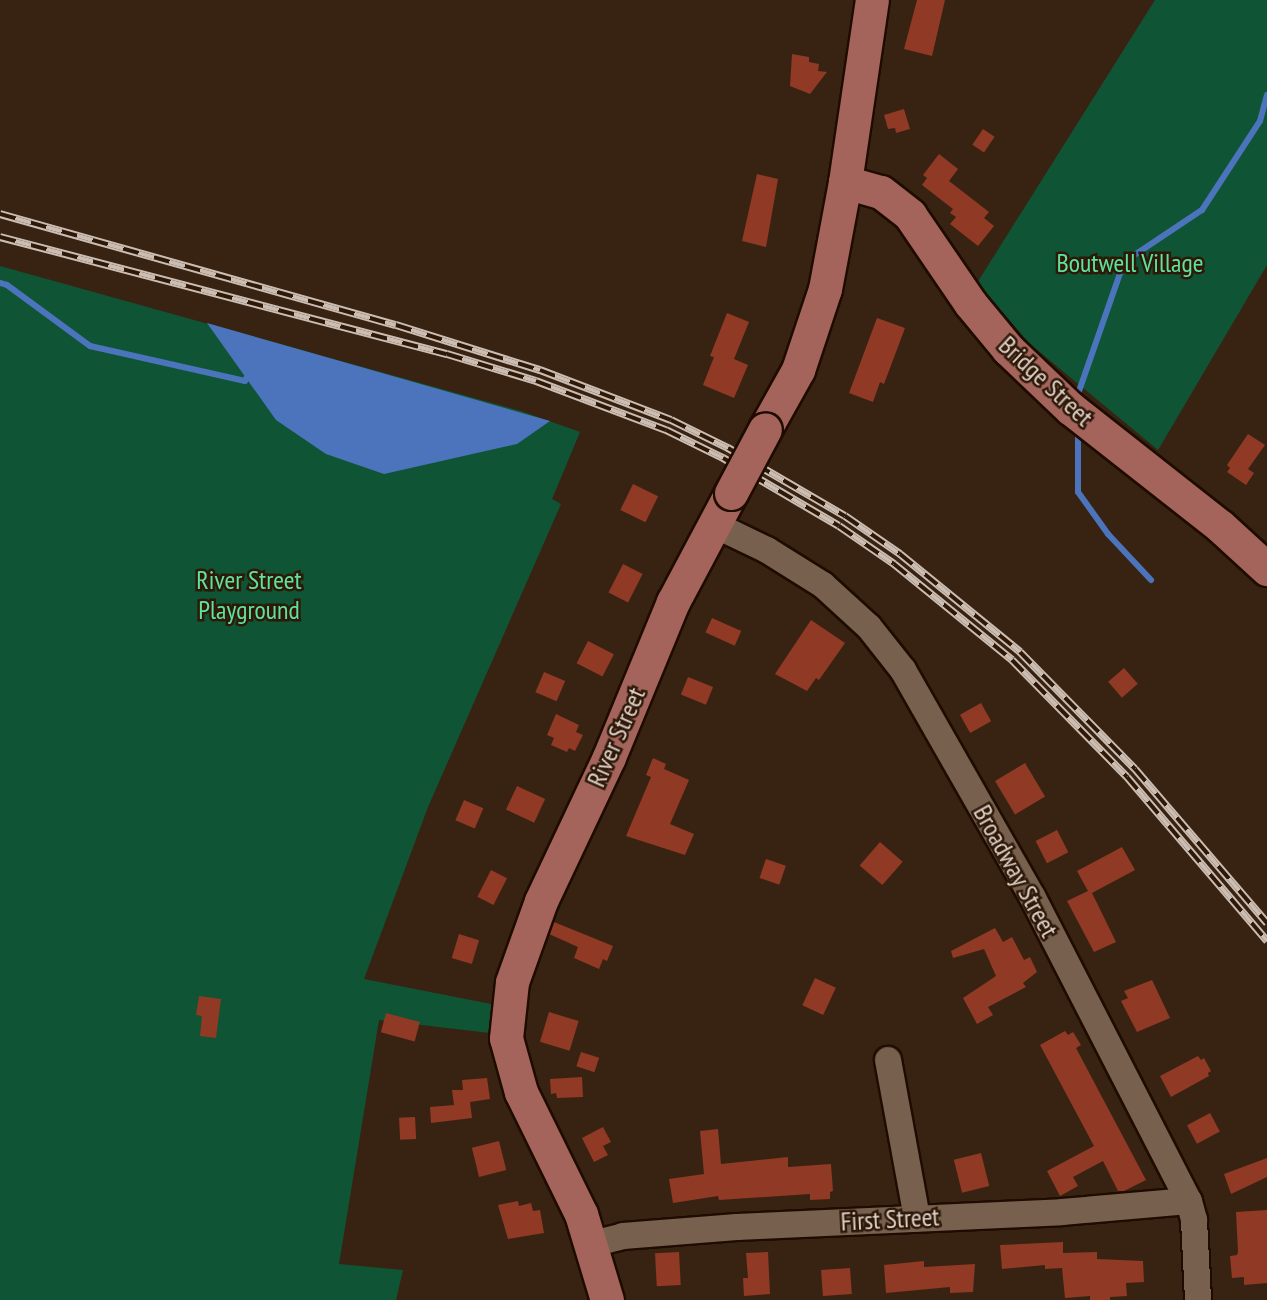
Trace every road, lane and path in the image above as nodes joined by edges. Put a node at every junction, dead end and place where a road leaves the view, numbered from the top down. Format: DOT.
graph roads {
  1 [pos="873,0"];
  2 [pos="845,182"];
  3 [pos="715,525"];
  4 [pos="1267,569"];
  5 [pos="888,1059"];
  6 [pos="1189,1201"];
  7 [pos="917,1218"];
  8 [pos="592,1244"];
  9 [pos="607,1300"];
  10 [pos="1198,1300"];
  1 -- 2 [label="main road, River Street"];
  2 -- 3 [label="main road, River Street, bridge"];
  2 -- 4 [label="main road, Bridge Street"];
  3 -- 6 [label="street, Broadway Street"];
  3 -- 8 [label="main road, River Street"];
  5 -- 7 [label="street"];
  6 -- 7 [label="street, First Street"];
  6 -- 10 [label="street, Broadway Street"];
  7 -- 8 [label="street, First Street"];
  8 -- 9 [label="main road, River Street"];
}
